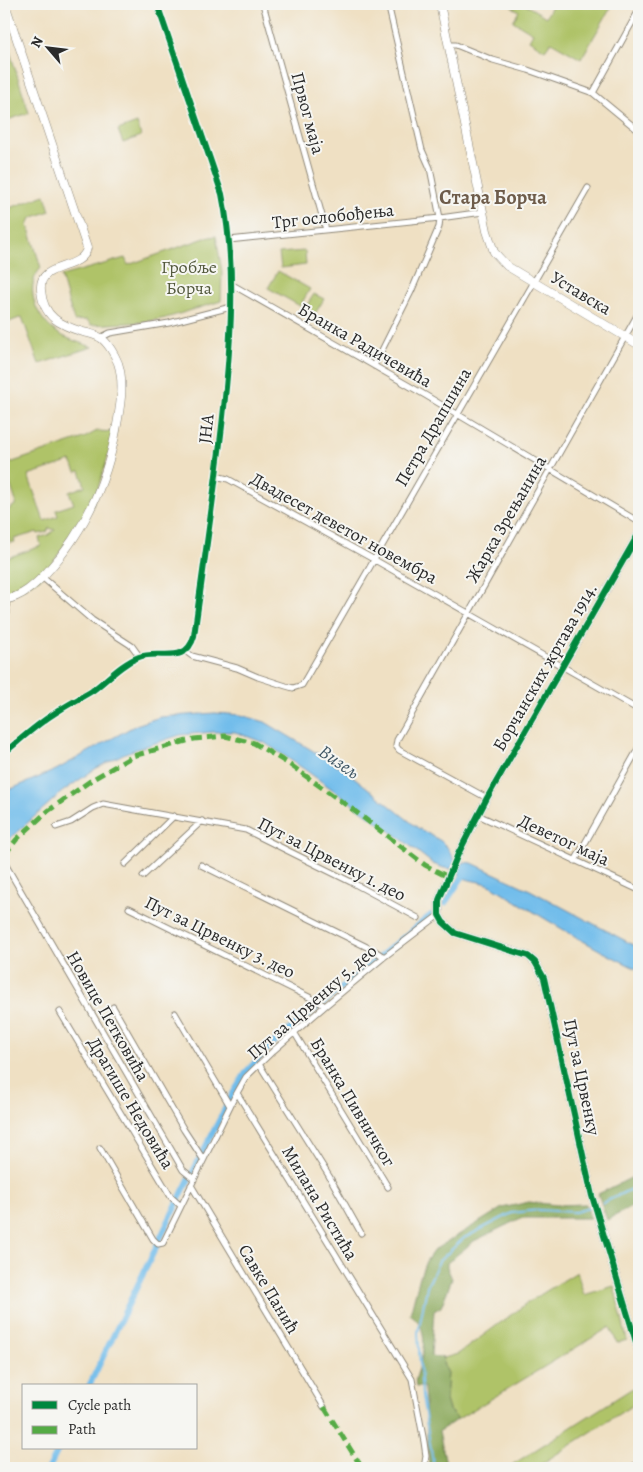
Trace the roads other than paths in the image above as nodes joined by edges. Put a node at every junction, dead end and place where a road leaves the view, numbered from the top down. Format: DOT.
graph roads {
  1 [pos="157,4"];
  2 [pos="264,4"];
  3 [pos="388,4"];
  4 [pos="440,4"];
  5 [pos="5,7"];
  6 [pos="639,10"];
  7 [pos="449,45"];
  8 [pos="593,93"];
  9 [pos="639,131"];
  10 [pos="588,188"];
  11 [pos="483,212"];
  12 [pos="440,218"];
  13 [pos="326,230"];
  14 [pos="229,240"];
  15 [pos="533,282"];
  16 [pos="232,284"];
  17 [pos="231,307"];
  18 [pos="639,312"];
  19 [pos="625,337"];
  20 [pos="100,338"];
  21 [pos="639,345"];
  22 [pos="374,366"];
  23 [pos="456,414"];
  24 [pos="551,470"];
  25 [pos="216,476"];
  26 [pos="639,522"];
  27 [pos="639,534"];
  28 [pos="373,559"];
  29 [pos="42,577"];
  30 [pos="5,600"];
  31 [pos="469,613"];
  32 [pos="4,622"];
  33 [pos="185,651"];
  34 [pos="140,657"];
  35 [pos="562,667"];
  36 [pos="639,710"];
  37 [pos="639,747"];
  38 [pos="4,753"];
  39 [pos="487,798"];
  40 [pos="478,815"];
  41 [pos="174,816"];
  42 [pos="202,821"];
  43 [pos="56,827"];
  44 [pos="575,861"];
  45 [pos="4,862"];
  46 [pos="124,864"];
  47 [pos="201,865"];
  48 [pos="143,876"];
  49 [pos="639,890"];
  50 [pos="129,908"];
  51 [pos="439,915"];
  52 [pos="418,918"];
  53 [pos="381,955"];
  54 [pos="325,1006"];
  55 [pos="113,1007"];
  56 [pos="60,1012"];
  57 [pos="175,1013"];
  58 [pos="294,1032"];
  59 [pos="259,1064"];
  60 [pos="237,1093"];
  61 [pos="230,1106"];
  62 [pos="100,1148"];
  63 [pos="204,1159"];
  64 [pos="194,1178"];
  65 [pos="191,1185"];
  66 [pos="388,1187"];
  67 [pos="181,1206"];
  68 [pos="361,1233"];
  69 [pos="639,1352"];
  70 [pos="324,1406"];
  71 [pos="639,1463"];
  72 [pos="424,1468"];
  73 [pos="630,1468"];
  1 -- 14 [label="street, ЈНА"];
  2 -- 13 [label="street, Првог маја"];
  3 -- 12 [label="street"];
  4 -- 7 [label="street, Уставска"];
  5 -- 20 [label="street"];
  6 -- 8 [label="street"];
  7 -- 8 [label="street"];
  7 -- 11 [label="street, Уставска"];
  8 -- 9 [label="street"];
  10 -- 15 [label="street, Петра Драпшина"];
  11 -- 12 [label="street, Трг ослобођења"];
  11 -- 15 [label="street, Уставска"];
  12 -- 13 [label="street, Трг ослобођења"];
  12 -- 22 [label="street"];
  13 -- 14 [label="street, Трг ослобођења"];
  14 -- 16 [label="street, ЈНА"];
  15 -- 19 [label="street, Уставска"];
  15 -- 23 [label="street, Петра Драпшина"];
  16 -- 17 [label="street, ЈНА"];
  16 -- 22 [label="street, Бранка Радичевића"];
  17 -- 20 [label="street"];
  17 -- 25 [label="street, ЈНА"];
  18 -- 19 [label="street, Жарка Зрењанина"];
  19 -- 21 [label="street, Уставска"];
  19 -- 24 [label="street, Жарка Зрењанина"];
  20 -- 29 [label="street"];
  22 -- 23 [label="street, Бранка Радичевића"];
  23 -- 24 [label="street, Бранка Радичевића"];
  23 -- 28 [label="street, Петра Драпшина"];
  24 -- 26 [label="street, Бранка Радичевића"];
  24 -- 31 [label="street, Жарка Зрењанина"];
  25 -- 28 [label="street, Двадесет деветог новембра"];
  25 -- 33 [label="street, ЈНА"];
  27 -- 35 [label="street, Борчанских жртава 1914."];
  28 -- 31 [label="street, Двадесет деветог новембра"];
  28 -- 33 [label="street, Петра Драпшина"];
  29 -- 30 [label="street"];
  29 -- 34 [label="street"];
  30 -- 32 [label="street"];
  31 -- 35 [label="street, Двадесет деветог новембра"];
  31 -- 39 [label="street, Жарка Зрењанина"];
  33 -- 34 [label="street"];
  34 -- 38 [label="street"];
  35 -- 36 [label="street, Двадесет деветог новембра"];
  35 -- 39 [label="street, Борчанских жртава 1914."];
  37 -- 44 [label="street"];
  39 -- 40 [label="street, Борчанских жртава 1914."];
  40 -- 44 [label="street, Деветог маја"];
  40 -- 51 [label="street, Борчанских жртава 1914."];
  41 -- 42 [label="street, Пут за Црвенку 1. део"];
  41 -- 43 [label="street, Пут за Црвенку 1. део"];
  41 -- 46 [label="street"];
  42 -- 48 [label="street"];
  42 -- 52 [label="street, Пут за Црвенку 1. део"];
  44 -- 49 [label="street, Деветог маја"];
  45 -- 64 [label="street, Новице Петковића"];
  47 -- 53 [label="street"];
  50 -- 54 [label="street, Пут за Црвенку 3. део"];
  51 -- 53 [label="street, Пут за Црвенку 5. део"];
  51 -- 69 [label="street, Пут за Црвенку"];
  53 -- 54 [label="street, Пут за Црвенку 5. део"];
  54 -- 58 [label="street, Пут за Црвенку 5. део"];
  55 -- 63 [label="street"];
  56 -- 67 [label="street, Драгише Недовића"];
  57 -- 61 [label="street"];
  58 -- 59 [label="street, Пут за Црвенку 5. део"];
  58 -- 66 [label="street, Бранка Пивничког"];
  59 -- 60 [label="street, Пут за Црвенку 5. део"];
  59 -- 68 [label="street"];
  60 -- 61 [label="street, Пут за Црвенку 5. део"];
  60 -- 72 [label="street, Милана Ристића"];
  61 -- 63 [label="street, Пут за Црвенку 5. део"];
  62 -- 67 [label="street, Пут за Црвенку 5. део"];
  63 -- 64 [label="street, Пут за Црвенку 5. део"];
  64 -- 65 [label="street, Пут за Црвенку 5. део"];
  65 -- 67 [label="street, Пут за Црвенку 5. део"];
  65 -- 70 [label="street, Савке Панић"];
  71 -- 73 [label="street"];
}
